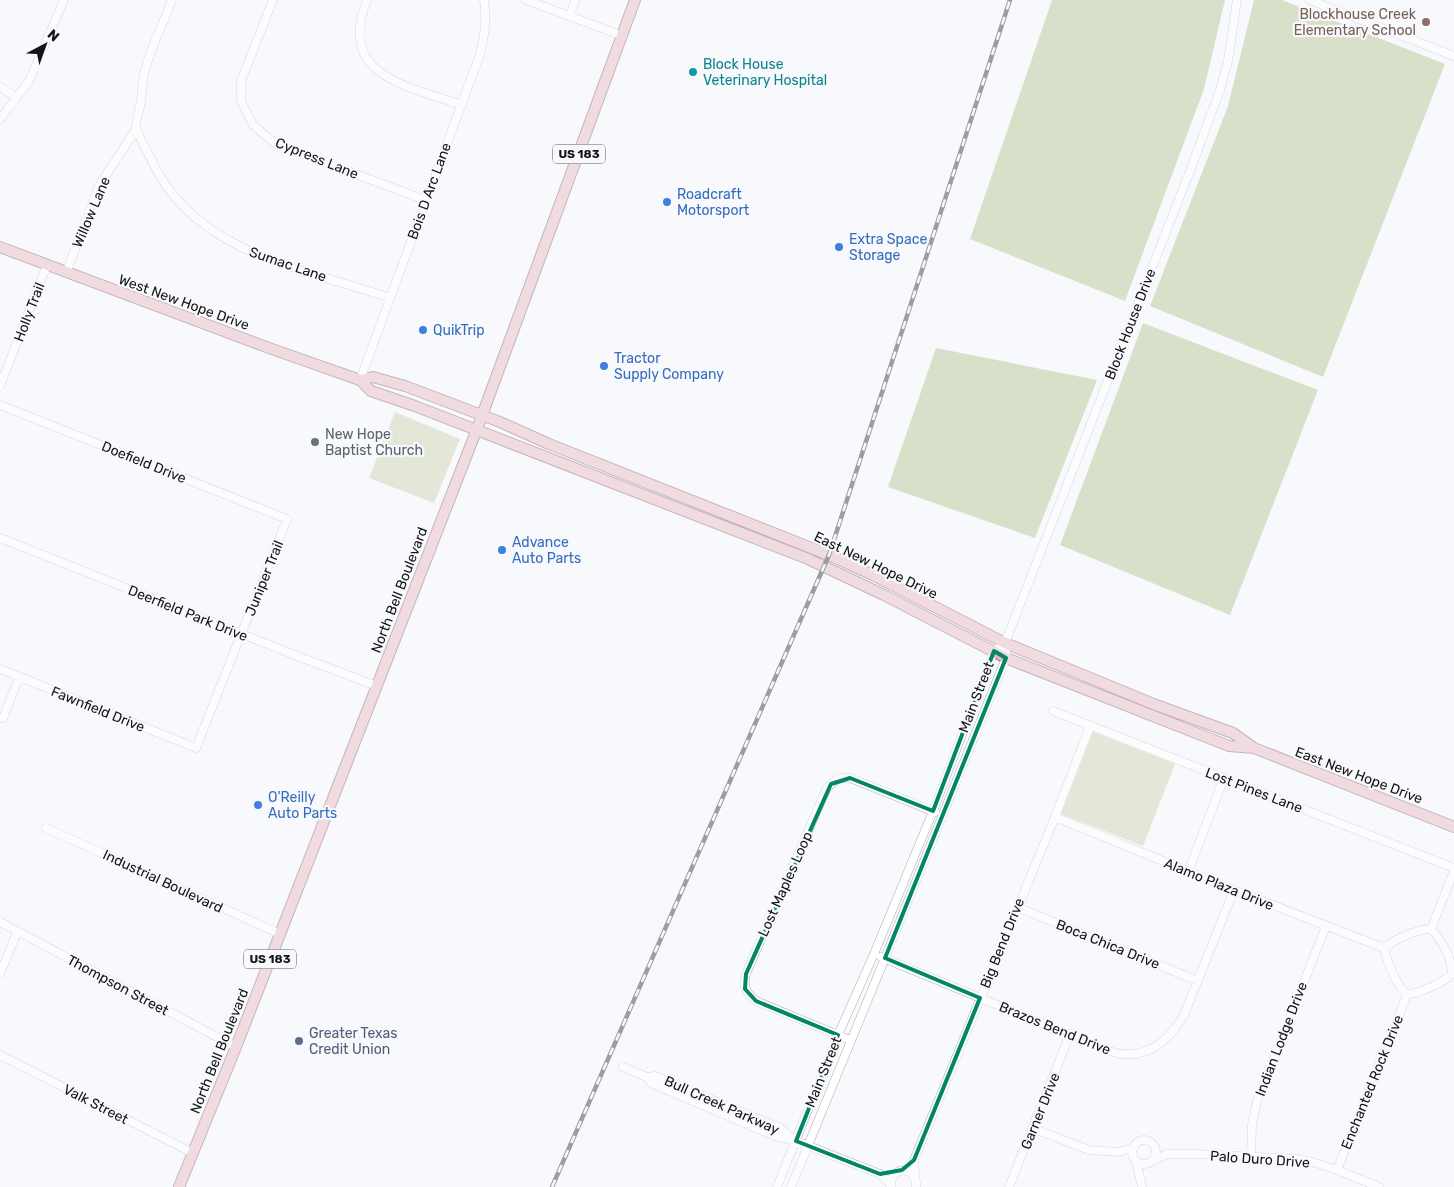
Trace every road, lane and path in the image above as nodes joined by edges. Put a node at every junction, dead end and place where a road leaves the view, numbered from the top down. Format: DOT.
graph roads {
  1 [pos="54,0"];
  2 [pos="172,0"];
  3 [pos="273,0"];
  4 [pos="367,0"];
  5 [pos="484,0"];
  6 [pos="526,0"];
  7 [pos="575,0"];
  8 [pos="635,0"];
  9 [pos="1237,0"];
  10 [pos="1310,0"];
  11 [pos="64,2"];
  12 [pos="570,16"];
  13 [pos="623,36"];
  14 [pos="1454,56"];
  15 [pos="0,87"];
  16 [pos="16,97"];
  17 [pos="462,105"];
  18 [pos="0,119"];
  19 [pos="136,129"];
  20 [pos="425,200"];
  21 [pos="0,247"];
  22 [pos="47,265"];
  23 [pos="66,273"];
  24 [pos="390,298"];
  25 [pos="360,380"];
  26 [pos="0,386"];
  27 [pos="0,405"];
  28 [pos="482,415"];
  29 [pos="477,430"];
  30 [pos="287,519"];
  31 [pos="0,538"];
  32 [pos="242,634"];
  33 [pos="1005,643"];
  34 [pos="994,651"];
  35 [pos="1006,658"];
  36 [pos="0,669"];
  37 [pos="19,678"];
  38 [pos="377,686"];
  39 [pos="1053,711"];
  40 [pos="3,718"];
  41 [pos="1090,726"];
  42 [pos="196,748"];
  43 [pos="1254,748"];
  44 [pos="1224,778"];
  45 [pos="932,811"];
  46 [pos="943,816"];
  47 [pos="1055,817"];
  48 [pos="1454,827"];
  49 [pos="46,828"];
  50 [pos="1454,869"];
  51 [pos="1188,872"];
  52 [pos="1234,890"];
  53 [pos="1017,907"];
  54 [pos="0,922"];
  55 [pos="1326,926"];
  56 [pos="1431,929"];
  57 [pos="17,932"];
  58 [pos="280,934"];
  59 [pos="1384,948"];
  60 [pos="874,954"];
  61 [pos="885,958"];
  62 [pos="0,974"];
  63 [pos="1453,975"];
  64 [pos="1198,981"];
  65 [pos="1407,995"];
  66 [pos="980,998"];
  67 [pos="1070,1034"];
  68 [pos="838,1035"];
  69 [pos="850,1040"];
  70 [pos="236,1047"];
  71 [pos="0,1055"];
  72 [pos="623,1067"];
  73 [pos="1032,1128"];
  74 [pos="796,1141"];
  75 [pos="1153,1144"];
  76 [pos="808,1146"];
  77 [pos="1134,1147"];
  78 [pos="1119,1152"];
  79 [pos="193,1153"];
  80 [pos="1167,1154"];
  81 [pos="1251,1156"];
  82 [pos="914,1160"];
  83 [pos="1136,1160"];
  84 [pos="1150,1162"];
  85 [pos="1337,1170"];
  86 [pos="899,1171"];
  87 [pos="880,1174"];
  88 [pos="916,1181"];
  89 [pos="1142,1185"];
  90 [pos="891,1186"];
  91 [pos="179,1187"];
  92 [pos="777,1187"];
  93 [pos="791,1187"];
  94 [pos="922,1187"];
  95 [pos="1009,1187"];
  96 [pos="1379,1187"];
  1 -- 11 [label="street"];
  2 -- 19 [label="street"];
  3 -- 20 [label="street, Cypress Lane"];
  4 -- 17 [label="street"];
  5 -- 17 [label="street, Bois D Arc Lane"];
  6 -- 12 [label="street"];
  7 -- 12 [label="street"];
  8 -- 13 [label="main road, North Bell Boulevard / US 183"];
  9 -- 33 [label="street, Block House Drive"];
  10 -- 14 [label="street"];
  11 -- 16 [label="street"];
  12 -- 13 [label="street"];
  13 -- 28 [label="main road, North Bell Boulevard / US 183"];
  15 -- 16 [label="street"];
  16 -- 18 [label="street"];
  17 -- 20 [label="street, Bois D Arc Lane"];
  19 -- 23 [label="street, Willow Lane"];
  19 -- 24 [label="street, Sumac Lane"];
  20 -- 24 [label="street, Bois D Arc Lane"];
  21 -- 22 [label="main road, West New Hope Drive"];
  22 -- 23 [label="main road, West New Hope Drive"];
  22 -- 26 [label="street, Holly Trail"];
  23 -- 25 [label="main road, West New Hope Drive"];
  24 -- 25 [label="street, Bois D Arc Lane"];
  25 -- 28 [label="main road, West New Hope Drive"];
  25 -- 29 [label="main road, West New Hope Drive"];
  27 -- 30 [label="street, Doefield Drive"];
  28 -- 29 [label="main road, North Bell Boulevard / US 183"];
  28 -- 33 [label="main road, East New Hope Drive"];
  29 -- 34 [label="main road, East New Hope Drive"];
  29 -- 38 [label="main road, North Bell Boulevard / US 183"];
  30 -- 32 [label="street, Juniper Trail"];
  31 -- 32 [label="street, Deerfield Park Drive"];
  32 -- 38 [label="street, Deerfield Park Drive"];
  32 -- 42 [label="street, Juniper Trail"];
  33 -- 34 [label="street, Main Street"];
  33 -- 35 [label="street, Main Street"];
  33 -- 43 [label="main road, East New Hope Drive"];
  34 -- 35 [label="main road, East New Hope Drive"];
  34 -- 45 [label="street, Main Street"];
  35 -- 43 [label="main road, East New Hope Drive"];
  35 -- 46 [label="street, Main Street"];
  36 -- 37 [label="street, Fawnfield Drive"];
  37 -- 40 [label="street"];
  37 -- 42 [label="street, Fawnfield Drive"];
  38 -- 58 [label="main road, North Bell Boulevard / US 183"];
  39 -- 41 [label="street, Lost Pines Lane"];
  41 -- 44 [label="street, Lost Pines Lane"];
  41 -- 47 [label="street, Big Bend Drive"];
  43 -- 48 [label="main road, East New Hope Drive"];
  44 -- 50 [label="street, Lost Pines Lane"];
  44 -- 51 [label="street"];
  45 -- 46 [label="street, Lost Maples Loop"];
  45 -- 60 [label="street, Main Street"];
  45 -- 68 [label="street, Lost Maples Loop"];
  46 -- 61 [label="street, Main Street"];
  47 -- 51 [label="street, Alamo Plaza Drive"];
  47 -- 53 [label="street, Big Bend Drive"];
  49 -- 58 [label="street, Industrial Boulevard"];
  50 -- 56 [label="street"];
  51 -- 52 [label="street, Alamo Plaza Drive"];
  52 -- 55 [label="street, Alamo Plaza Drive"];
  52 -- 64 [label="street, Brazos Bend Drive"];
  53 -- 64 [label="street, Boca Chica Drive"];
  53 -- 66 [label="street, Big Bend Drive"];
  54 -- 57 [label="street, Thompson Street"];
  55 -- 59 [label="street, Alamo Plaza Drive"];
  55 -- 81 [label="street, Indian Lodge Drive"];
  56 -- 59 [label="street"];
  56 -- 63 [label="street"];
  57 -- 62 [label="street"];
  57 -- 70 [label="street, Thompson Street"];
  58 -- 70 [label="main road, North Bell Boulevard / US 183"];
  59 -- 65 [label="street"];
  60 -- 61 [label="street, Brazos Bend Drive"];
  60 -- 68 [label="street, Main Street"];
  61 -- 66 [label="street, Brazos Bend Drive"];
  61 -- 69 [label="street, Main Street"];
  63 -- 65 [label="street"];
  64 -- 67 [label="street, Brazos Bend Drive"];
  65 -- 85 [label="street, Enchanted Rock Drive"];
  66 -- 67 [label="street, Brazos Bend Drive"];
  66 -- 82 [label="street, Big Bend Drive"];
  67 -- 73 [label="street, Garner Drive"];
  68 -- 69 [label="street, Lost Maples Loop"];
  68 -- 74 [label="street, Main Street"];
  69 -- 76 [label="street, Main Street"];
  70 -- 79 [label="main road, North Bell Boulevard / US 183"];
  71 -- 79 [label="street, Valk Street"];
  72 -- 74 [label="street, Bull Creek Parkway"];
  73 -- 78 [label="street"];
  73 -- 95 [label="street, Garner Drive"];
  74 -- 76 [label="street, Bull Creek Parkway"];
  74 -- 92 [label="street, Main Street"];
  75 -- 77 [label="street"];
  75 -- 80 [label="street"];
  75 -- 84 [label="street"];
  76 -- 87 [label="street, Bull Creek Parkway"];
  76 -- 93 [label="street, Main Street"];
  77 -- 78 [label="street"];
  77 -- 83 [label="street"];
  78 -- 83 [label="street"];
  79 -- 91 [label="main road, North Bell Boulevard / US 183"];
  80 -- 81 [label="street, Palo Duro Drive"];
  80 -- 84 [label="street, Palo Duro Drive"];
  81 -- 85 [label="street, Palo Duro Drive"];
  82 -- 86 [label="street, Big Bend Drive"];
  82 -- 88 [label="street, Big Bend Drive"];
  83 -- 84 [label="street"];
  83 -- 89 [label="street"];
  84 -- 89 [label="street"];
  85 -- 96 [label="street, Palo Duro Drive"];
  86 -- 87 [label="street, Bull Creek Parkway"];
  86 -- 88 [label="street"];
  86 -- 90 [label="street"];
  87 -- 90 [label="street, Bull Creek Parkway"];
  88 -- 94 [label="street"];
}
